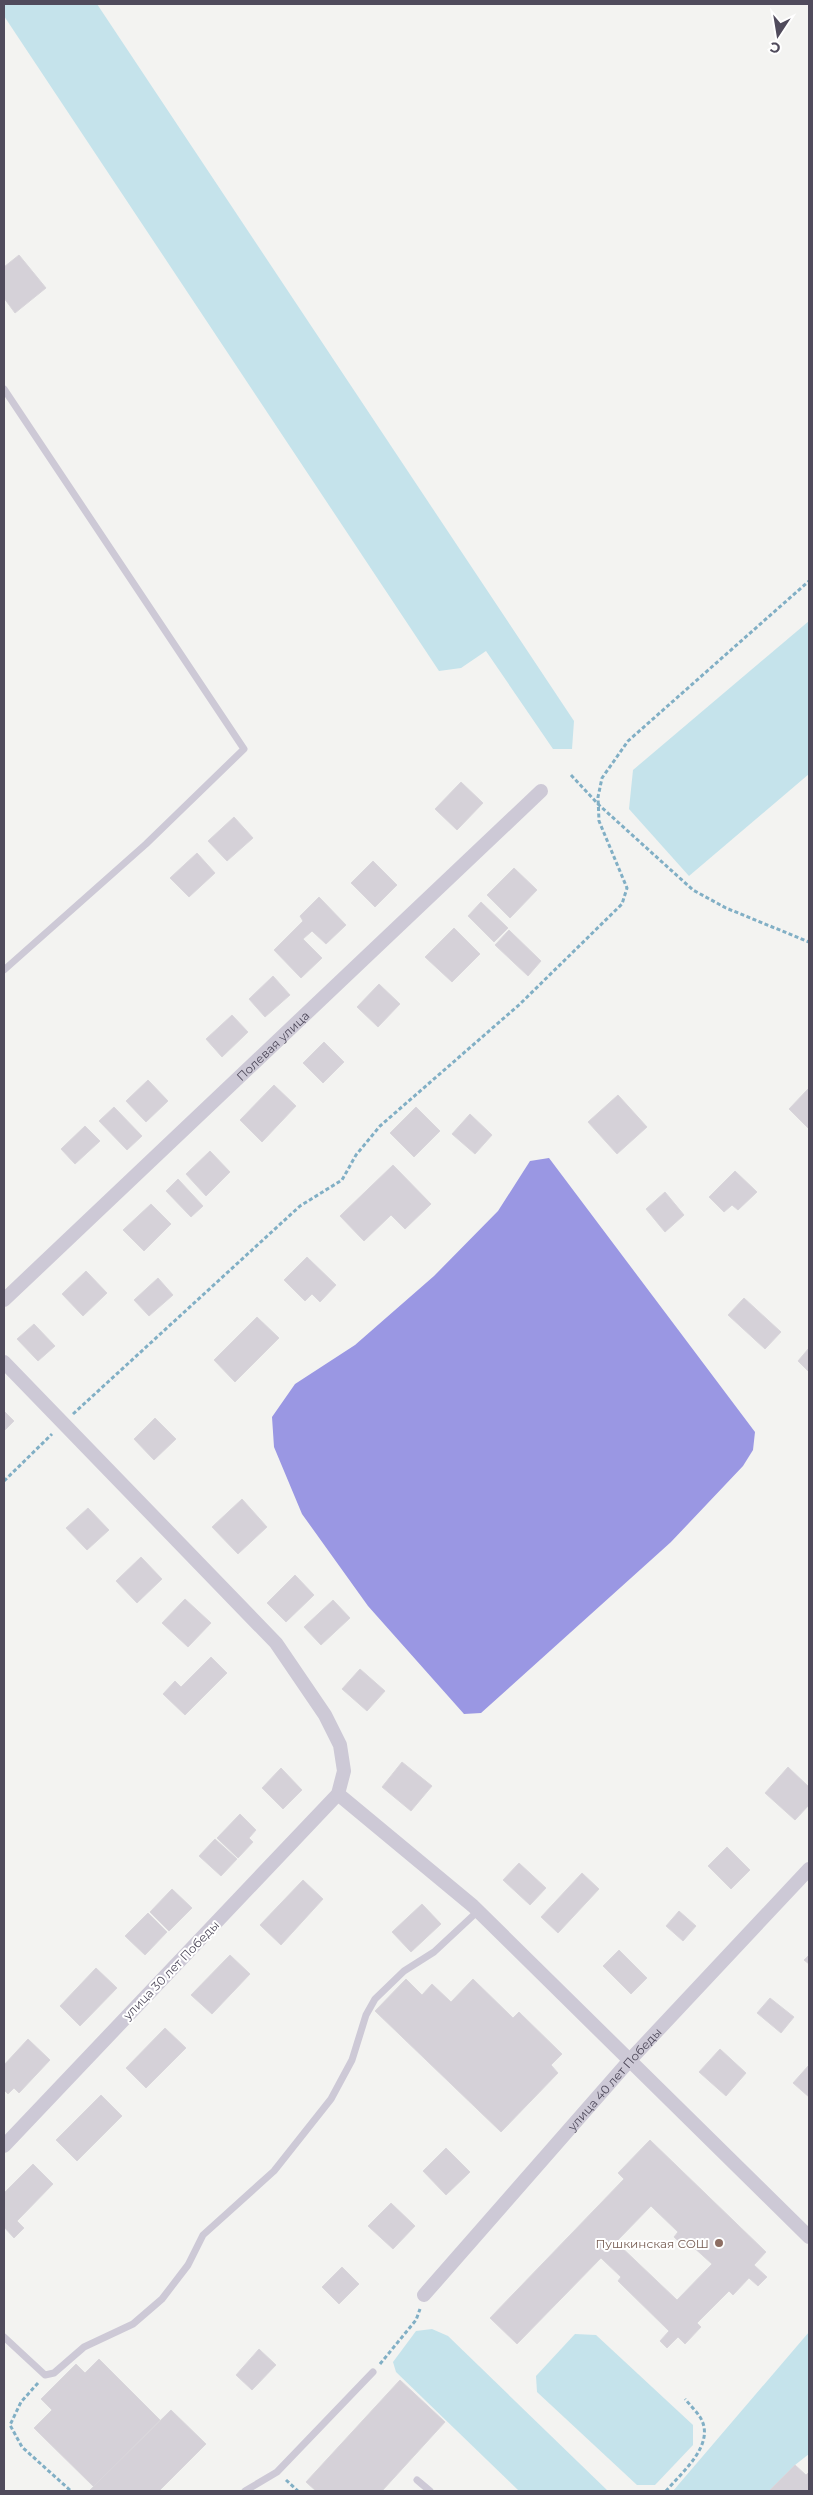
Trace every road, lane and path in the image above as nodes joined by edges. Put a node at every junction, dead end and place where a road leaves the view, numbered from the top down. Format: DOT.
graph roads {
  1 [pos="4,389"];
  2 [pos="809,581"];
  3 [pos="571,775"];
  4 [pos="541,791"];
  5 [pos="599,805"];
  6 [pos="809,942"];
  7 [pos="4,970"];
  8 [pos="4,1300"];
  9 [pos="4,1362"];
  10 [pos="63,1423"];
  11 [pos="4,1481"];
  12 [pos="338,1794"];
  13 [pos="809,1869"];
  14 [pos="478,1911"];
  15 [pos="629,2061"];
  16 [pos="4,2146"];
  17 [pos="809,2238"];
  18 [pos="424,2295"];
  19 [pos="4,2337"];
  20 [pos="373,2372"];
  21 [pos="45,2375"];
  22 [pos="685,2399"];
  23 [pos="277,2472"];
  24 [pos="417,2480"];
  25 [pos="71,2491"];
  26 [pos="245,2491"];
  27 [pos="298,2491"];
  28 [pos="430,2491"];
  29 [pos="666,2491"];
  1 -- 7 [label="lane"];
  2 -- 5 [label="path"];
  3 -- 5 [label="path"];
  4 -- 8 [label="street, Полевая улица"];
  5 -- 6 [label="path"];
  5 -- 10 [label="path"];
  9 -- 10 [label="street"];
  10 -- 11 [label="path"];
  10 -- 12 [label="street"];
  12 -- 14 [label="street"];
  12 -- 16 [label="street, улица 30 лет Победы"];
  13 -- 15 [label="street, улица 40 лет Победы"];
  14 -- 15 [label="street"];
  14 -- 21 [label="lane"];
  15 -- 17 [label="street"];
  15 -- 18 [label="street, улица 40 лет Победы"];
  18 -- 20 [label="path"];
  19 -- 21 [label="lane"];
  20 -- 23 [label="lane"];
  21 -- 25 [label="path"];
  22 -- 29 [label="path"];
  23 -- 26 [label="lane"];
  23 -- 27 [label="path"];
  24 -- 28 [label="lane"];
}
